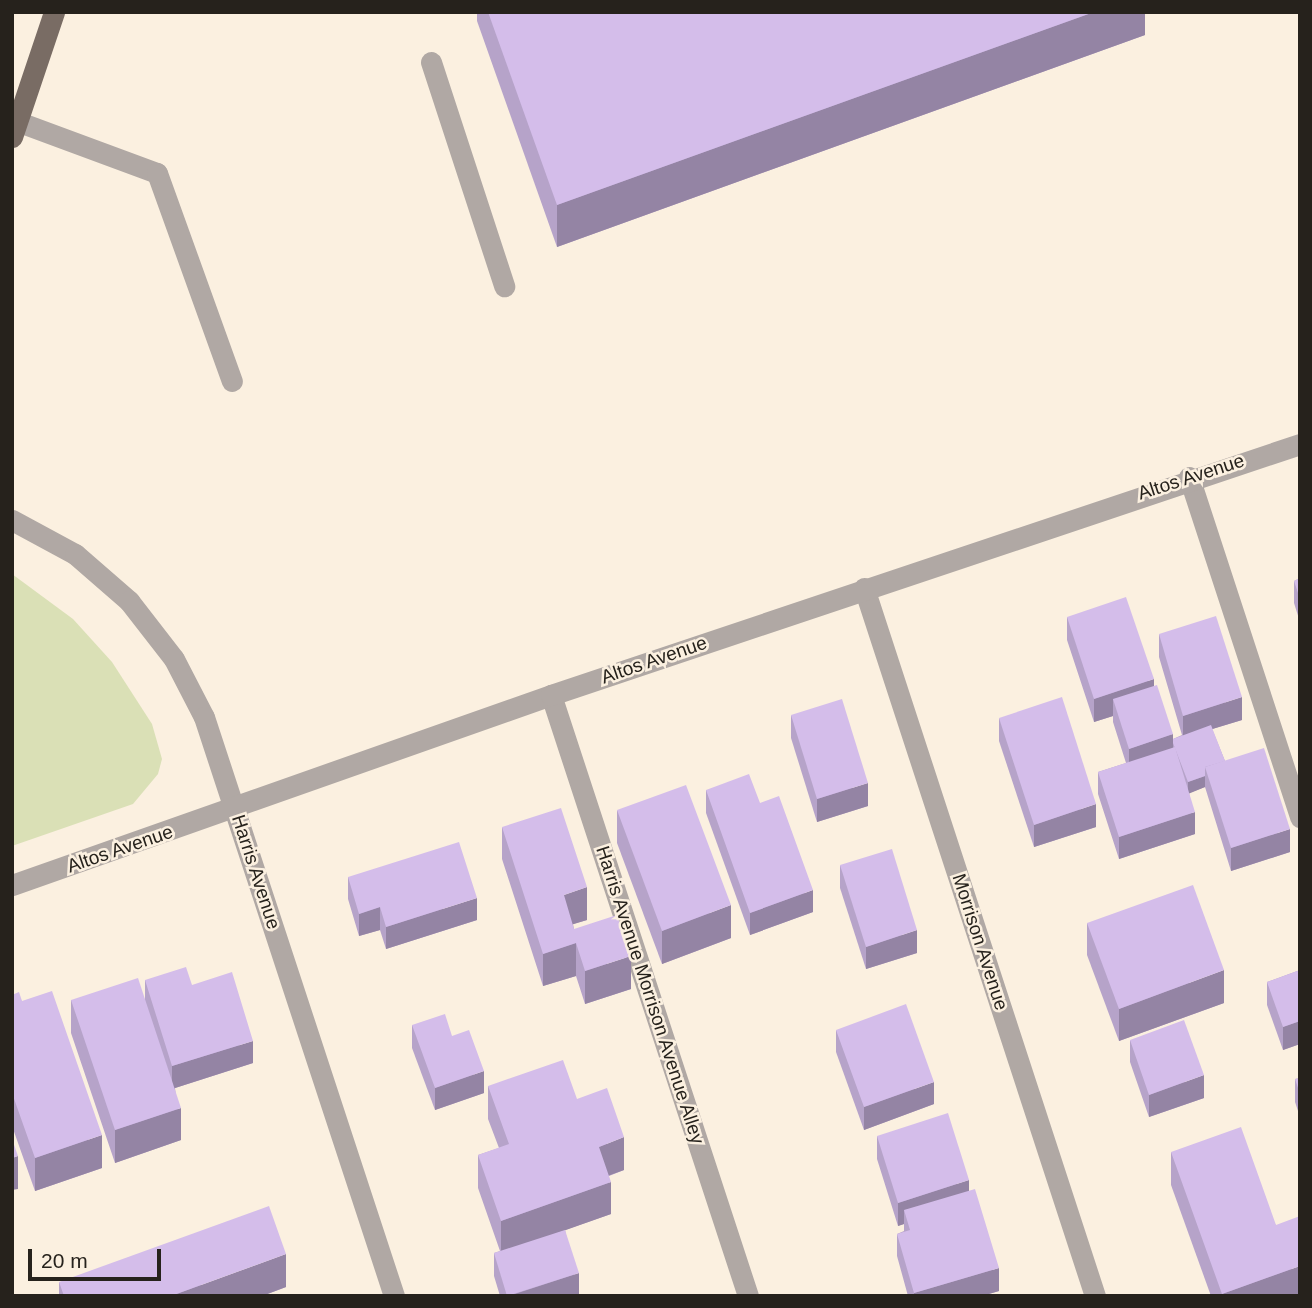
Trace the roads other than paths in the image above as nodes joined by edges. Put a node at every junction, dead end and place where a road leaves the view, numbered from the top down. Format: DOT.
graph roads {
  1 [pos="54,12"];
  2 [pos="431,62"];
  3 [pos="16,130"];
  4 [pos="504,286"];
  5 [pos="232,381"];
  6 [pos="1300,444"];
  7 [pos="1189,477"];
  8 [pos="12,520"];
  9 [pos="864,588"];
  10 [pos="551,695"];
  11 [pos="236,810"];
  12 [pos="1300,817"];
  13 [pos="12,885"];
  14 [pos="394,1296"];
  15 [pos="748,1296"];
  16 [pos="1095,1296"];
  1 -- 3 [label="main road"];
  2 -- 4 [label="street"];
  3 -- 5 [label="street"];
  6 -- 7 [label="street, Altos Avenue"];
  7 -- 9 [label="street, Altos Avenue"];
  7 -- 12 [label="street"];
  8 -- 11 [label="street, Harris Avenue"];
  9 -- 10 [label="street, Altos Avenue"];
  9 -- 16 [label="street, Morrison Avenue"];
  10 -- 11 [label="street, Altos Avenue"];
  10 -- 15 [label="street, Harris Avenue Morrison Avenue Alley"];
  11 -- 13 [label="street, Altos Avenue"];
  11 -- 14 [label="street, Harris Avenue"];
}
